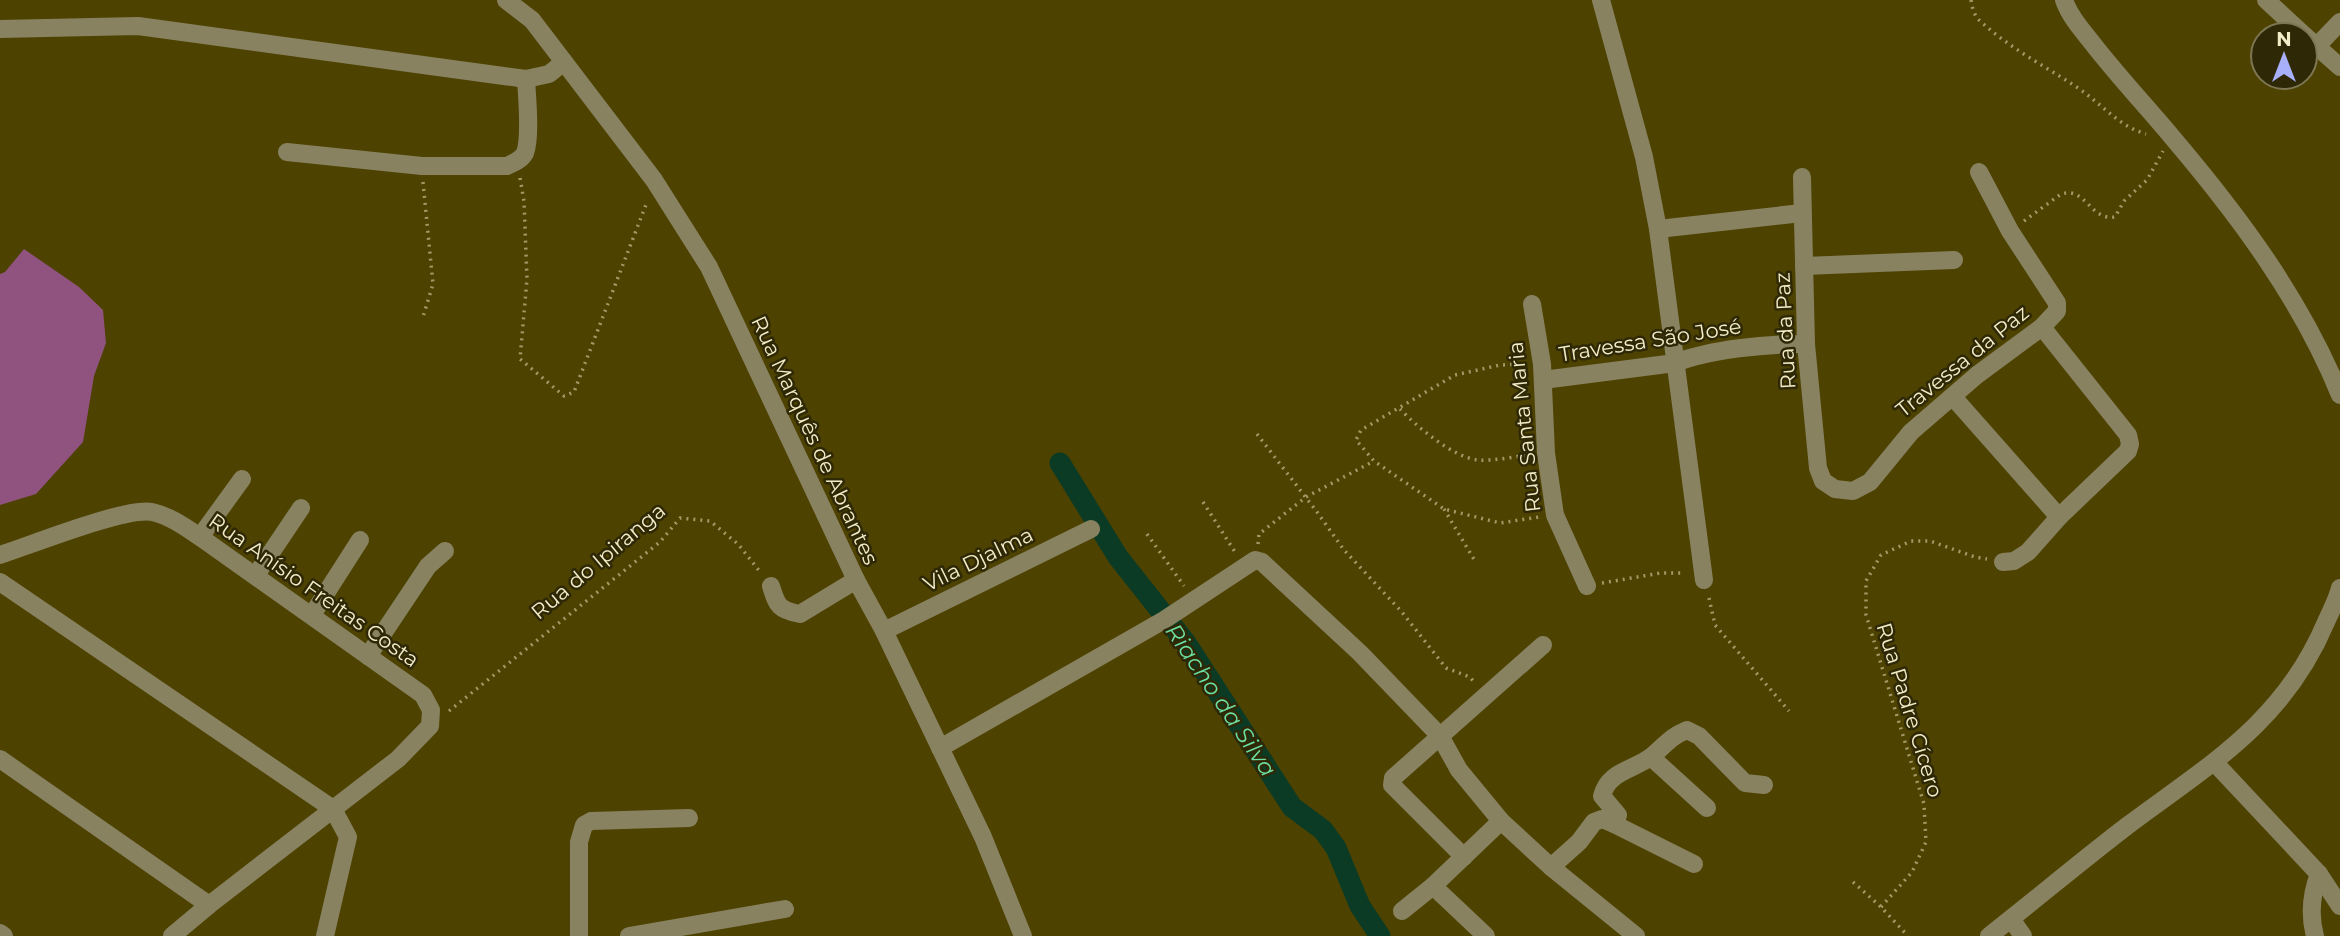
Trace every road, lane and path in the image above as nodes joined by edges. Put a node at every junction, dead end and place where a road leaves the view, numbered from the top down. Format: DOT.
graph roads {
  1 [pos="506,0"];
  2 [pos="1601,0"];
  3 [pos="1971,0"];
  4 [pos="2064,0"];
  5 [pos="2266,0"];
  6 [pos="2289,21"];
  7 [pos="2340,22"];
  8 [pos="0,29"];
  9 [pos="2319,33"];
  10 [pos="2319,49"];
  11 [pos="564,62"];
  12 [pos="2340,67"];
  13 [pos="526,79"];
  14 [pos="2139,132"];
  15 [pos="2171,136"];
  16 [pos="287,152"];
  17 [pos="517,162"];
  18 [pos="422,166"];
  19 [pos="1979,172"];
  20 [pos="1802,177"];
  21 [pos="1802,213"];
  22 [pos="638,228"];
  23 [pos="1658,229"];
  24 [pos="2010,231"];
  25 [pos="1954,260"];
  26 [pos="1804,266"];
  27 [pos="1532,304"];
  28 [pos="424,317"];
  29 [pos="2042,327"];
  30 [pos="1806,344"];
  31 [pos="1675,363"];
  32 [pos="1543,372"];
  33 [pos="2340,395"];
  34 [pos="1953,397"];
  35 [pos="1399,410"];
  36 [pos="1257,433"];
  37 [pos="1546,453"];
  38 [pos="1374,461"];
  39 [pos="242,480"];
  40 [pos="1823,481"];
  41 [pos="1306,497"];
  42 [pos="1203,502"];
  43 [pos="301,508"];
  44 [pos="1444,509"];
  45 [pos="1555,515"];
  46 [pos="2059,517"];
  47 [pos="1091,528"];
  48 [pos="1147,534"];
  49 [pos="200,537"];
  50 [pos="360,540"];
  51 [pos="445,551"];
  52 [pos="0,555"];
  53 [pos="1475,561"];
  54 [pos="1250,562"];
  55 [pos="2003,562"];
  56 [pos="256,575"];
  57 [pos="856,580"];
  58 [pos="1704,580"];
  59 [pos="0,582"];
  60 [pos="771,586"];
  61 [pos="1587,586"];
  62 [pos="2340,588"];
  63 [pos="1189,603"];
  64 [pos="312,615"];
  65 [pos="884,631"];
  66 [pos="1543,645"];
  67 [pos="368,656"];
  68 [pos="1487,696"];
  69 [pos="1789,711"];
  70 [pos="430,726"];
  71 [pos="1440,736"];
  72 [pos="940,748"];
  73 [pos="1651,757"];
  74 [pos="0,759"];
  75 [pos="2215,763"];
  76 [pos="1764,785"];
  77 [pos="1707,808"];
  78 [pos="333,809"];
  79 [pos="690,818"];
  80 [pos="1501,821"];
  81 [pos="1614,824"];
  82 [pos="1464,857"];
  83 [pos="1694,864"];
  84 [pos="1550,867"];
  85 [pos="2319,874"];
  86 [pos="1853,882"];
  87 [pos="1433,886"];
  88 [pos="209,905"];
  89 [pos="2340,906"];
  90 [pos="1881,907"];
  91 [pos="785,909"];
  92 [pos="1402,911"];
  93 [pos="2011,919"];
  94 [pos="0,933"];
  95 [pos="5,936"];
  96 [pos="172,936"];
  97 [pos="325,936"];
  98 [pos="579,936"];
  99 [pos="629,936"];
  100 [pos="1023,936"];
  101 [pos="1486,936"];
  102 [pos="1636,936"];
  103 [pos="1909,936"];
  104 [pos="1989,936"];
  105 [pos="2023,936"];
  106 [pos="2315,936"];
  1 -- 11 [label="street, Rua Marquês de Abrantes"];
  2 -- 23 [label="street"];
  3 -- 14 [label="path"];
  4 -- 15 [label="street"];
  5 -- 6 [label="street"];
  7 -- 9 [label="street"];
  8 -- 13 [label="street"];
  10 -- 12 [label="street"];
  11 -- 13 [label="street"];
  11 -- 57 [label="street, Rua Marquês de Abrantes"];
  13 -- 17 [label="street"];
  15 -- 24 [label="path"];
  15 -- 33 [label="street"];
  16 -- 18 [label="street"];
  17 -- 18 [label="street"];
  17 -- 22 [label="path"];
  18 -- 28 [label="path"];
  19 -- 24 [label="street"];
  20 -- 21 [label="street, Rua da Paz"];
  21 -- 23 [label="street"];
  21 -- 26 [label="street, Rua da Paz"];
  23 -- 31 [label="street"];
  24 -- 29 [label="street, Travessa da Paz"];
  25 -- 26 [label="street"];
  26 -- 30 [label="street, Rua da Paz"];
  27 -- 32 [label="street, Rua Santa Maria"];
  29 -- 34 [label="street, Travessa da Paz"];
  29 -- 46 [label="street"];
  30 -- 31 [label="street, Travessa São José"];
  30 -- 40 [label="street, Rua da Paz"];
  31 -- 32 [label="street, Travessa São José"];
  31 -- 58 [label="street"];
  32 -- 35 [label="path"];
  32 -- 37 [label="street, Rua Santa Maria"];
  34 -- 40 [label="street, Travessa da Paz"];
  34 -- 46 [label="street"];
  35 -- 37 [label="path"];
  35 -- 38 [label="path"];
  36 -- 41 [label="path"];
  37 -- 45 [label="street, Rua Santa Maria"];
  38 -- 41 [label="path"];
  38 -- 44 [label="path"];
  39 -- 49 [label="street"];
  41 -- 54 [label="path"];
  41 -- 68 [label="path"];
  42 -- 54 [label="path"];
  43 -- 56 [label="street"];
  44 -- 45 [label="path"];
  44 -- 53 [label="path"];
  45 -- 61 [label="street, Rua Santa Maria"];
  46 -- 55 [label="street"];
  47 -- 65 [label="street, Vila Djalma"];
  48 -- 63 [label="path"];
  49 -- 52 [label="street, Rua Anísio Freitas Costa"];
  49 -- 56 [label="street, Rua Anísio Freitas Costa"];
  50 -- 64 [label="street"];
  51 -- 67 [label="street"];
  54 -- 63 [label="street"];
  54 -- 71 [label="street"];
  55 -- 90 [label="path, Rua Padre Cícero"];
  56 -- 64 [label="street, Rua Anísio Freitas Costa"];
  57 -- 60 [label="street"];
  57 -- 65 [label="street, Rua Marquês de Abrantes"];
  58 -- 61 [label="path"];
  58 -- 69 [label="path"];
  59 -- 78 [label="street"];
  60 -- 70 [label="path, Rua do Ipiranga"];
  62 -- 75 [label="street"];
  63 -- 72 [label="street"];
  64 -- 67 [label="street, Rua Anísio Freitas Costa"];
  65 -- 72 [label="street, Rua Marquês de Abrantes"];
  66 -- 68 [label="street"];
  67 -- 70 [label="street, Rua Anísio Freitas Costa"];
  68 -- 71 [label="street"];
  70 -- 78 [label="street"];
  71 -- 80 [label="street"];
  71 -- 82 [label="street"];
  72 -- 100 [label="street, Rua Marquês de Abrantes"];
  73 -- 76 [label="street"];
  73 -- 77 [label="street"];
  73 -- 81 [label="street"];
  74 -- 88 [label="street"];
  75 -- 85 [label="street"];
  75 -- 93 [label="street"];
  78 -- 88 [label="street"];
  78 -- 97 [label="street"];
  79 -- 98 [label="street"];
  80 -- 82 [label="street"];
  80 -- 84 [label="street"];
  81 -- 83 [label="street"];
  81 -- 84 [label="street"];
  82 -- 87 [label="street"];
  84 -- 102 [label="street"];
  85 -- 89 [label="street"];
  85 -- 106 [label="street"];
  86 -- 90 [label="path"];
  87 -- 92 [label="street"];
  87 -- 101 [label="street"];
  88 -- 96 [label="street"];
  90 -- 103 [label="path"];
  91 -- 99 [label="street"];
  93 -- 104 [label="street"];
  93 -- 105 [label="street"];
  94 -- 95 [label="street"];
}
